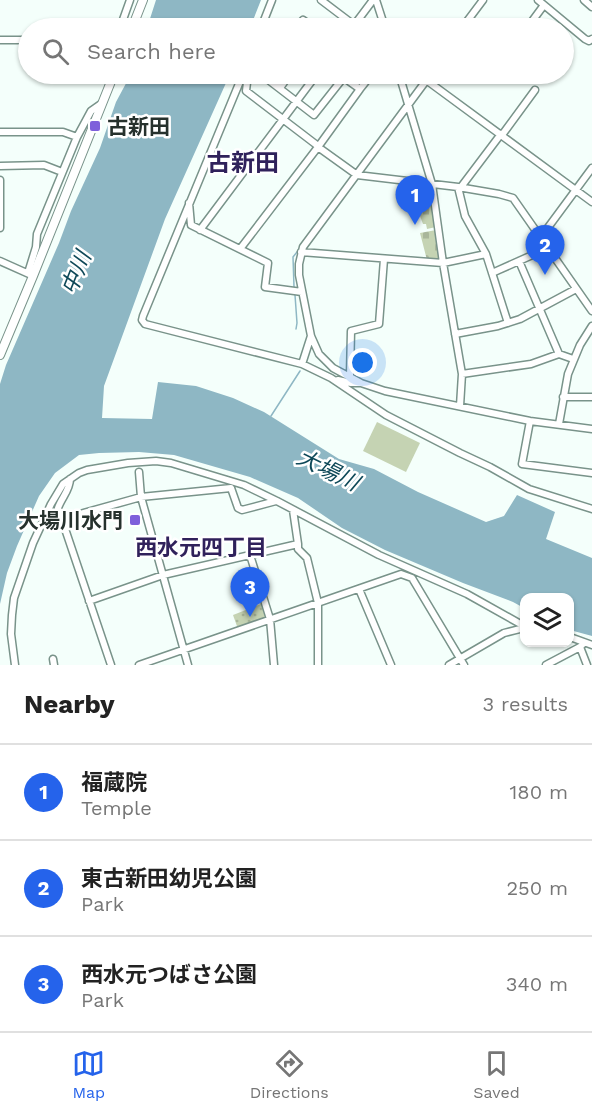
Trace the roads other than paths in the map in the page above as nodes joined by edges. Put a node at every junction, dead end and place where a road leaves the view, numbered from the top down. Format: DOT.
graph roads {
  1 [pos="130,0"];
  2 [pos="143,0"];
  3 [pos="272,0"];
  4 [pos="321,0"];
  5 [pos="375,0"];
  6 [pos="483,0"];
  7 [pos="538,0"];
  8 [pos="584,0"];
  9 [pos="544,5"];
  10 [pos="592,7"];
  11 [pos="124,18"];
  12 [pos="136,18"];
  13 [pos="265,18"];
  14 [pos="342,18"];
  15 [pos="360,18"];
  16 [pos="381,18"];
  17 [pos="470,18"];
  18 [pos="534,18"];
  19 [pos="560,18"];
  20 [pos="574,30"];
  21 [pos="592,39"];
  22 [pos="0,40"];
  23 [pos="18,40"];
  24 [pos="110,84"];
  25 [pos="239,84"];
  26 [pos="247,84"];
  27 [pos="274,84"];
  28 [pos="283,84"];
  29 [pos="310,84"];
  30 [pos="335,84"];
  31 [pos="353,84"];
  32 [pos="364,84"];
  33 [pos="402,84"];
  34 [pos="424,84"];
  35 [pos="438,84"];
  36 [pos="280,88"];
  37 [pos="360,89"];
  38 [pos="534,90"];
  39 [pos="297,101"];
  40 [pos="101,104"];
  41 [pos="408,104"];
  42 [pos="284,119"];
  43 [pos="0,132"];
  44 [pos="501,135"];
  45 [pos="77,137"];
  46 [pos="318,146"];
  47 [pos="0,166"];
  48 [pos="592,168"];
  49 [pos="62,172"];
  50 [pos="357,175"];
  51 [pos="0,180"];
  52 [pos="432,184"];
  53 [pos="460,187"];
  54 [pos="576,190"];
  55 [pos="189,202"];
  56 [pos="592,202"];
  57 [pos="0,228"];
  58 [pos="200,230"];
  59 [pos="541,237"];
  60 [pos="548,248"];
  61 [pos="240,249"];
  62 [pos="301,252"];
  63 [pos="486,254"];
  64 [pos="384,259"];
  65 [pos="0,261"];
  66 [pos="519,261"];
  67 [pos="443,263"];
  68 [pos="492,273"];
  69 [pos="31,275"];
  70 [pos="576,289"];
  71 [pos="302,292"];
  72 [pos="540,309"];
  73 [pos="592,311"];
  74 [pos="508,323"];
  75 [pos="592,326"];
  76 [pos="455,334"];
  77 [pos="311,336"];
  78 [pos="560,354"];
  79 [pos="0,355"];
  80 [pos="573,359"];
  81 [pos="302,364"];
  82 [pos="462,374"];
  83 [pos="350,376"];
  84 [pos="331,378"];
  85 [pos="361,383"];
  86 [pos="563,397"];
  87 [pos="592,397"];
  88 [pos="460,406"];
  89 [pos="530,421"];
  90 [pos="559,424"];
  91 [pos="592,429"];
  92 [pos="139,472"];
  93 [pos="592,473"];
  94 [pos="70,479"];
  95 [pos="141,497"];
  96 [pos="277,501"];
  97 [pos="592,509"];
  98 [pos="293,510"];
  99 [pos="62,519"];
  100 [pos="298,544"];
  101 [pos="250,555"];
  102 [pos="163,575"];
  103 [pos="359,589"];
  104 [pos="89,601"];
  105 [pos="318,603"];
  106 [pos="270,619"];
  107 [pos="520,624"];
  108 [pos="520,628"];
  109 [pos="574,640"];
  110 [pos="582,645"];
  111 [pos="592,645"];
  112 [pos="184,650"];
  113 [pos="460,659"];
  114 [pos="15,665"];
  115 [pos="111,665"];
  116 [pos="139,665"];
  117 [pos="188,665"];
  118 [pos="274,665"];
  119 [pos="318,665"];
  120 [pos="391,665"];
  121 [pos="449,665"];
  122 [pos="464,665"];
  123 [pos="546,665"];
  124 [pos="586,665"];
  1 -- 11 [label="street"];
  2 -- 12 [label="street"];
  3 -- 13 [label="street"];
  4 -- 14 [label="street"];
  5 -- 15 [label="street"];
  5 -- 16 [label="street"];
  6 -- 17 [label="street"];
  7 -- 9 [label="street"];
  8 -- 10 [label="street"];
  9 -- 18 [label="street"];
  9 -- 19 [label="street"];
  20 -- 21 [label="street"];
  22 -- 23 [label="street"];
  24 -- 40 [label="street"];
  25 -- 55 [label="street"];
  26 -- 42 [label="street"];
  27 -- 36 [label="street"];
  28 -- 36 [label="street"];
  29 -- 39 [label="street"];
  30 -- 39 [label="street"];
  31 -- 37 [label="street"];
  32 -- 37 [label="street"];
  33 -- 41 [label="street"];
  34 -- 41 [label="street"];
  35 -- 44 [label="street"];
  36 -- 39 [label="street"];
  37 -- 46 [label="street"];
  38 -- 44 [label="street"];
  39 -- 42 [label="street"];
  40 -- 45 [label="street"];
  40 -- 69 [label="street"];
  41 -- 50 [label="street"];
  41 -- 52 [label="street"];
  42 -- 46 [label="street"];
  42 -- 58 [label="street"];
  43 -- 45 [label="street"];
  44 -- 53 [label="street"];
  44 -- 54 [label="street"];
  45 -- 49 [label="street"];
  46 -- 50 [label="street"];
  46 -- 61 [label="street"];
  47 -- 49 [label="street"];
  48 -- 54 [label="street"];
  49 -- 69 [label="street"];
  50 -- 52 [label="street"];
  50 -- 62 [label="street"];
  51 -- 57 [label="street"];
  52 -- 53 [label="street"];
  52 -- 67 [label="street"];
  53 -- 59 [label="street"];
  53 -- 63 [label="street"];
  54 -- 56 [label="street"];
  54 -- 59 [label="street"];
  55 -- 58 [label="street"];
  55 -- 81 [label="street"];
  58 -- 61 [label="street"];
  59 -- 60 [label="street"];
  60 -- 66 [label="street"];
  60 -- 70 [label="street"];
  61 -- 71 [label="street"];
  62 -- 64 [label="street"];
  62 -- 71 [label="street"];
  63 -- 67 [label="street"];
  63 -- 68 [label="street"];
  64 -- 67 [label="street"];
  64 -- 83 [label="street"];
  65 -- 69 [label="street"];
  66 -- 68 [label="street"];
  66 -- 72 [label="street"];
  67 -- 76 [label="street"];
  68 -- 74 [label="street"];
  69 -- 79 [label="street"];
  70 -- 72 [label="street"];
  70 -- 73 [label="street"];
  71 -- 77 [label="street"];
  72 -- 74 [label="street"];
  72 -- 78 [label="street"];
  74 -- 76 [label="street"];
  75 -- 80 [label="street"];
  76 -- 82 [label="street"];
  77 -- 81 [label="street"];
  77 -- 83 [label="street"];
  78 -- 80 [label="street"];
  78 -- 82 [label="street"];
  80 -- 86 [label="street"];
  81 -- 84 [label="street"];
  82 -- 88 [label="street"];
  83 -- 85 [label="street"];
  84 -- 85 [label="street"];
  84 -- 97 [label="street"];
  85 -- 88 [label="street"];
  86 -- 87 [label="street"];
  86 -- 90 [label="street"];
  88 -- 89 [label="street"];
  89 -- 90 [label="street"];
  89 -- 93 [label="street"];
  90 -- 91 [label="street"];
  92 -- 95 [label="street"];
  94 -- 96 [label="street"];
  94 -- 99 [label="street"];
  94 -- 114 [label="street"];
  95 -- 96 [label="street"];
  95 -- 99 [label="street"];
  95 -- 102 [label="street"];
  96 -- 98 [label="street"];
  98 -- 100 [label="street"];
  98 -- 107 [label="street"];
  99 -- 104 [label="street"];
  100 -- 101 [label="street"];
  100 -- 105 [label="street"];
  101 -- 102 [label="street"];
  101 -- 106 [label="street"];
  102 -- 104 [label="street"];
  102 -- 112 [label="street"];
  103 -- 105 [label="street"];
  103 -- 113 [label="street"];
  103 -- 120 [label="street"];
  104 -- 115 [label="street"];
  105 -- 106 [label="street"];
  105 -- 119 [label="street"];
  106 -- 112 [label="street"];
  106 -- 118 [label="street"];
  108 -- 113 [label="street"];
  109 -- 110 [label="street"];
  110 -- 111 [label="street"];
  110 -- 123 [label="street"];
  110 -- 124 [label="street"];
  112 -- 116 [label="street"];
  112 -- 117 [label="street"];
  113 -- 121 [label="street"];
  113 -- 122 [label="street"];
}
